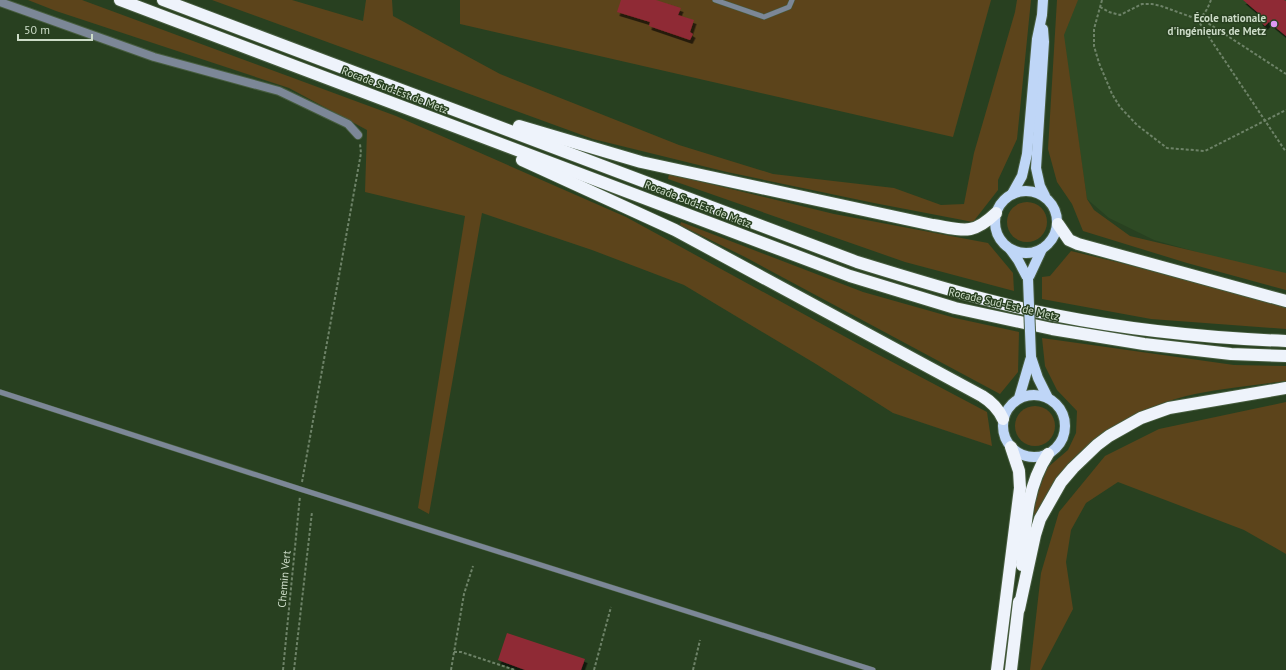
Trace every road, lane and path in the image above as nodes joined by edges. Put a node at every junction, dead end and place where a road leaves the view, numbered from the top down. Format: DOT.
graph roads {
  1 [pos="120,0"];
  2 [pos="163,0"];
  3 [pos="715,0"];
  4 [pos="792,0"];
  5 [pos="1044,0"];
  6 [pos="1102,0"];
  7 [pos="1211,0"];
  8 [pos="0,2"];
  9 [pos="1100,7"];
  10 [pos="1042,15"];
  11 [pos="1198,18"];
  12 [pos="1286,74"];
  13 [pos="436,103"];
  14 [pos="1286,110"];
  15 [pos="425,115"];
  16 [pos="1265,121"];
  17 [pos="358,135"];
  18 [pos="1286,152"];
  19 [pos="1012,194"];
  20 [pos="1045,196"];
  21 [pos="996,213"];
  22 [pos="1058,224"];
  23 [pos="1010,249"];
  24 [pos="1042,249"];
  25 [pos="1028,278"];
  26 [pos="1286,301"];
  27 [pos="1286,341"];
  28 [pos="1286,356"];
  29 [pos="1031,358"];
  30 [pos="1286,388"];
  31 [pos="0,392"];
  32 [pos="1020,398"];
  33 [pos="1048,398"];
  34 [pos="1003,419"];
  35 [pos="1011,447"];
  36 [pos="1048,454"];
  37 [pos="300,489"];
  38 [pos="312,512"];
  39 [pos="473,566"];
  40 [pos="611,607"];
  41 [pos="1019,609"];
  42 [pos="700,640"];
  43 [pos="454,652"];
  44 [pos="283,670"];
  45 [pos="294,670"];
  46 [pos="451,670"];
  47 [pos="515,670"];
  48 [pos="594,670"];
  49 [pos="693,670"];
  50 [pos="873,670"];
  51 [pos="997,670"];
  52 [pos="1011,670"];
  1 -- 15 [label="highway, Rocade Sud-Est de Metz"];
  2 -- 13 [label="highway, Rocade Sud-Est de Metz"];
  3 -- 4 [label="lane"];
  5 -- 10 [label="main road"];
  6 -- 9 [label="path"];
  7 -- 11 [label="path"];
  8 -- 17 [label="street"];
  9 -- 11 [label="path"];
  9 -- 16 [label="path"];
  10 -- 19 [label="main road"];
  10 -- 20 [label="main road"];
  11 -- 12 [label="path"];
  11 -- 16 [label="path"];
  13 -- 21 [label="highway"];
  13 -- 27 [label="highway, Rocade Sud-Est de Metz"];
  14 -- 16 [label="path"];
  15 -- 28 [label="highway, Rocade Sud-Est de Metz"];
  15 -- 34 [label="highway"];
  16 -- 18 [label="path"];
  17 -- 37 [label="path, Chemin Vert"];
  19 -- 20 [label="main road"];
  19 -- 21 [label="main road"];
  20 -- 22 [label="main road"];
  21 -- 23 [label="main road"];
  22 -- 24 [label="main road"];
  22 -- 26 [label="highway"];
  23 -- 24 [label="main road"];
  23 -- 25 [label="main road"];
  24 -- 25 [label="main road"];
  25 -- 29 [label="main road, bridge"];
  29 -- 32 [label="main road"];
  29 -- 33 [label="main road"];
  30 -- 41 [label="highway"];
  31 -- 37 [label="lane"];
  32 -- 33 [label="main road"];
  32 -- 34 [label="main road"];
  33 -- 36 [label="main road"];
  34 -- 35 [label="main road"];
  35 -- 36 [label="main road"];
  35 -- 51 [label="highway"];
  36 -- 41 [label="highway"];
  37 -- 44 [label="path, Chemin Vert"];
  37 -- 50 [label="lane"];
  38 -- 45 [label="path"];
  39 -- 43 [label="path"];
  40 -- 48 [label="path"];
  41 -- 52 [label="highway"];
  42 -- 49 [label="path"];
  43 -- 46 [label="path"];
  43 -- 47 [label="path"];
}
